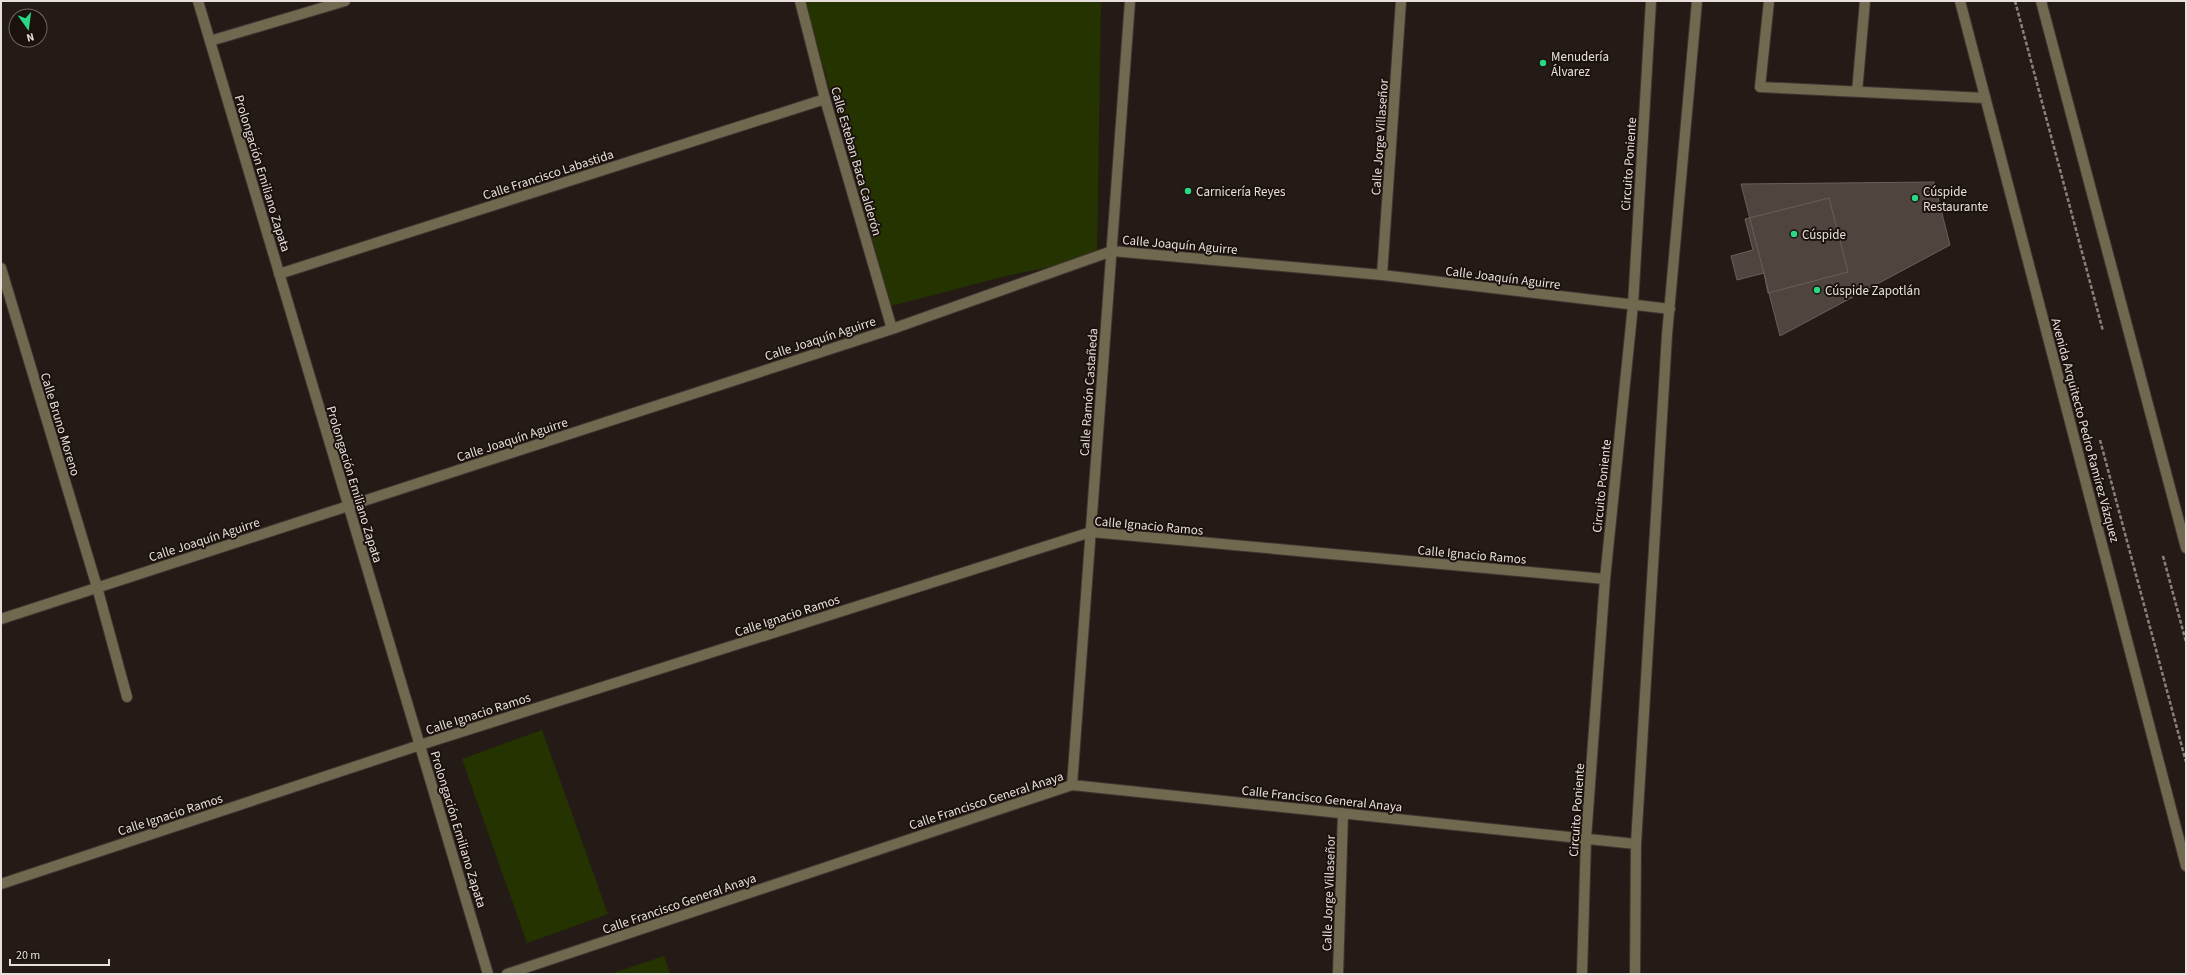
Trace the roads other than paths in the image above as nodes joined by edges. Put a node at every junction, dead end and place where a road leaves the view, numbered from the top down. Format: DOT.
graph roads {
  1 [pos="198,1"];
  2 [pos="345,1"];
  3 [pos="800,1"];
  4 [pos="1130,1"];
  5 [pos="1401,1"];
  6 [pos="1651,1"];
  7 [pos="1697,1"];
  8 [pos="1769,1"];
  9 [pos="1865,1"];
  10 [pos="1960,1"];
  11 [pos="2041,1"];
  12 [pos="210,41"];
  13 [pos="1857,92"];
  14 [pos="1985,98"];
  15 [pos="825,99"];
  16 [pos="1112,251"];
  17 [pos="1,268"];
  18 [pos="279,274"];
  19 [pos="1382,275"];
  20 [pos="1633,305"];
  21 [pos="1670,309"];
  22 [pos="892,329"];
  23 [pos="348,505"];
  24 [pos="1090,532"];
  25 [pos="2186,548"];
  26 [pos="1605,580"];
  27 [pos="97,587"];
  28 [pos="1,618"];
  29 [pos="128,698"];
  30 [pos="420,745"];
  31 [pos="1072,785"];
  32 [pos="1343,813"];
  33 [pos="1586,839"];
  34 [pos="1636,844"];
  35 [pos="2186,866"];
  36 [pos="1,884"];
  37 [pos="488,974"];
  38 [pos="507,974"];
  39 [pos="1338,974"];
  40 [pos="1582,974"];
  41 [pos="1635,974"];
  1 -- 12 [label="street, Prolongación Emiliano Zapata"];
  2 -- 12 [label="street"];
  3 -- 15 [label="street, Calle Esteban Baca Calderón"];
  4 -- 16 [label="street, Calle Ramón Castañeda"];
  5 -- 19 [label="street, Calle Jorge Villaseñor"];
  6 -- 20 [label="street, Circuito Poniente"];
  7 -- 21 [label="street"];
  8 -- 13 [label="street"];
  9 -- 13 [label="street"];
  10 -- 14 [label="street, Avenida Arquitecto Pedro Ramírez Vázquez"];
  11 -- 25 [label="street"];
  12 -- 18 [label="street, Prolongación Emiliano Zapata"];
  13 -- 14 [label="street"];
  14 -- 35 [label="street, Avenida Arquitecto Pedro Ramírez Vázquez"];
  15 -- 18 [label="street, Calle Francisco Labastida"];
  15 -- 22 [label="street, Calle Esteban Baca Calderón"];
  16 -- 19 [label="street, Calle Joaquín Aguirre"];
  16 -- 22 [label="street, Calle Joaquín Aguirre"];
  16 -- 24 [label="street, Calle Ramón Castañeda"];
  17 -- 27 [label="street, Calle Bruno Moreno"];
  18 -- 23 [label="street, Prolongación Emiliano Zapata"];
  19 -- 20 [label="street, Calle Joaquín Aguirre"];
  20 -- 21 [label="street, Calle Joaquín Aguirre"];
  20 -- 26 [label="street, Circuito Poniente"];
  21 -- 34 [label="street"];
  22 -- 23 [label="street, Calle Joaquín Aguirre"];
  23 -- 27 [label="street, Calle Joaquín Aguirre"];
  23 -- 30 [label="street, Prolongación Emiliano Zapata"];
  24 -- 26 [label="street, Calle Ignacio Ramos"];
  24 -- 30 [label="street, Calle Ignacio Ramos"];
  24 -- 31 [label="street, Calle Ramón Castañeda"];
  26 -- 33 [label="street, Circuito Poniente"];
  27 -- 28 [label="street, Calle Joaquín Aguirre"];
  27 -- 29 [label="street, Calle Bruno Moreno"];
  30 -- 36 [label="street, Calle Ignacio Ramos"];
  30 -- 37 [label="street, Prolongación Emiliano Zapata"];
  31 -- 32 [label="street, Calle Francisco General Anaya"];
  31 -- 38 [label="street, Calle Francisco General Anaya"];
  32 -- 33 [label="street, Calle Francisco General Anaya"];
  32 -- 39 [label="street, Calle Jorge Villaseñor"];
  33 -- 34 [label="street, Calle Francisco General Anaya"];
  33 -- 40 [label="street, Circuito Poniente"];
  34 -- 41 [label="street"];
}
